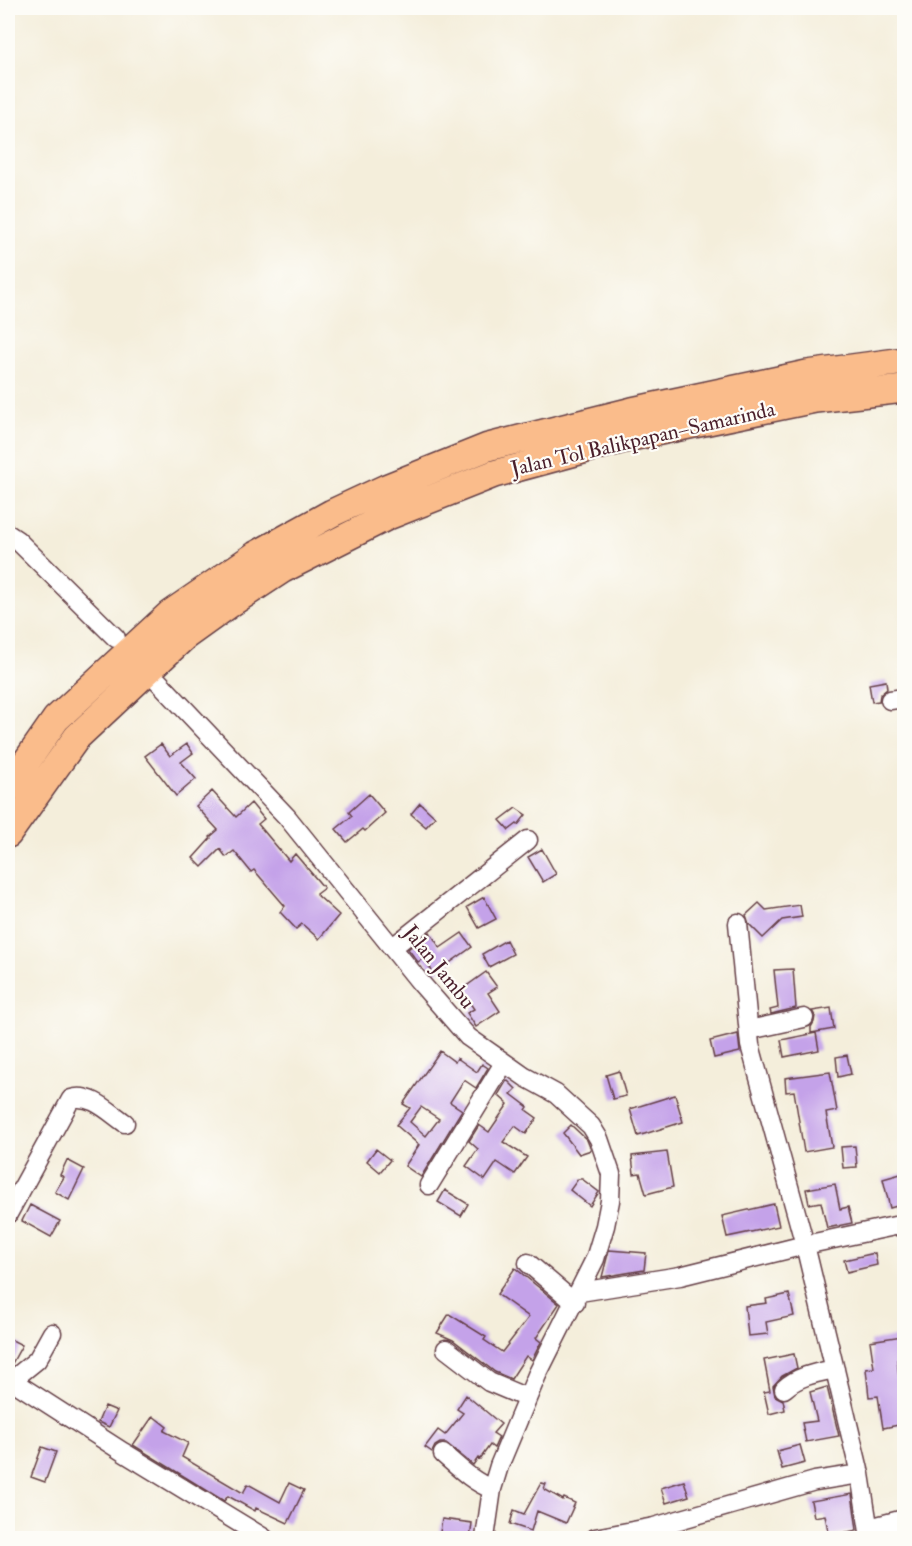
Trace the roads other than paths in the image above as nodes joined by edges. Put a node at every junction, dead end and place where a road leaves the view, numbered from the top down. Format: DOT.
graph roads {
  1 [pos="904,361"];
  2 [pos="904,389"];
  3 [pos="8,534"];
  4 [pos="116,638"];
  5 [pos="158,681"];
  6 [pos="8,788"];
  7 [pos="8,834"];
  8 [pos="528,840"];
  9 [pos="738,923"];
  10 [pos="393,947"];
  11 [pos="804,1017"];
  12 [pos="749,1030"];
  13 [pos="504,1063"];
  14 [pos="125,1123"];
  15 [pos="429,1185"];
  16 [pos="8,1214"];
  17 [pos="904,1224"];
  18 [pos="805,1245"];
  19 [pos="528,1263"];
  20 [pos="577,1298"];
  21 [pos="52,1333"];
  22 [pos="446,1349"];
  23 [pos="835,1369"];
  24 [pos="9,1380"];
  25 [pos="784,1389"];
  26 [pos="527,1398"];
  27 [pos="442,1454"];
  28 [pos="860,1474"];
  29 [pos="492,1489"];
  30 [pos="904,1519"];
  31 [pos="866,1534"];
  32 [pos="264,1539"];
  33 [pos="485,1539"];
  34 [pos="595,1539"];
  1 -- 6 [label="highway, Jalan Tol Balikpapan–Samarinda"];
  2 -- 7 [label="highway, Jalan Tol Balikpapan–Samarinda"];
  3 -- 4 [label="street"];
  5 -- 10 [label="street, Jalan Jambu"];
  8 -- 10 [label="street"];
  9 -- 12 [label="street"];
  10 -- 13 [label="street, Jalan Jambu"];
  11 -- 12 [label="street"];
  12 -- 18 [label="street"];
  13 -- 15 [label="street"];
  13 -- 20 [label="street, Jalan Jambu"];
  14 -- 16 [label="street"];
  17 -- 18 [label="street"];
  18 -- 20 [label="street"];
  18 -- 23 [label="street"];
  19 -- 20 [label="street"];
  20 -- 26 [label="street, Jalan Jambu"];
  21 -- 24 [label="street"];
  22 -- 26 [label="street"];
  23 -- 25 [label="street"];
  23 -- 28 [label="street"];
  24 -- 32 [label="street"];
  26 -- 29 [label="street, Jalan Jambu"];
  27 -- 29 [label="street"];
  28 -- 31 [label="street"];
  28 -- 34 [label="street"];
  29 -- 33 [label="street, Jalan Jambu"];
  30 -- 31 [label="street"];
}
